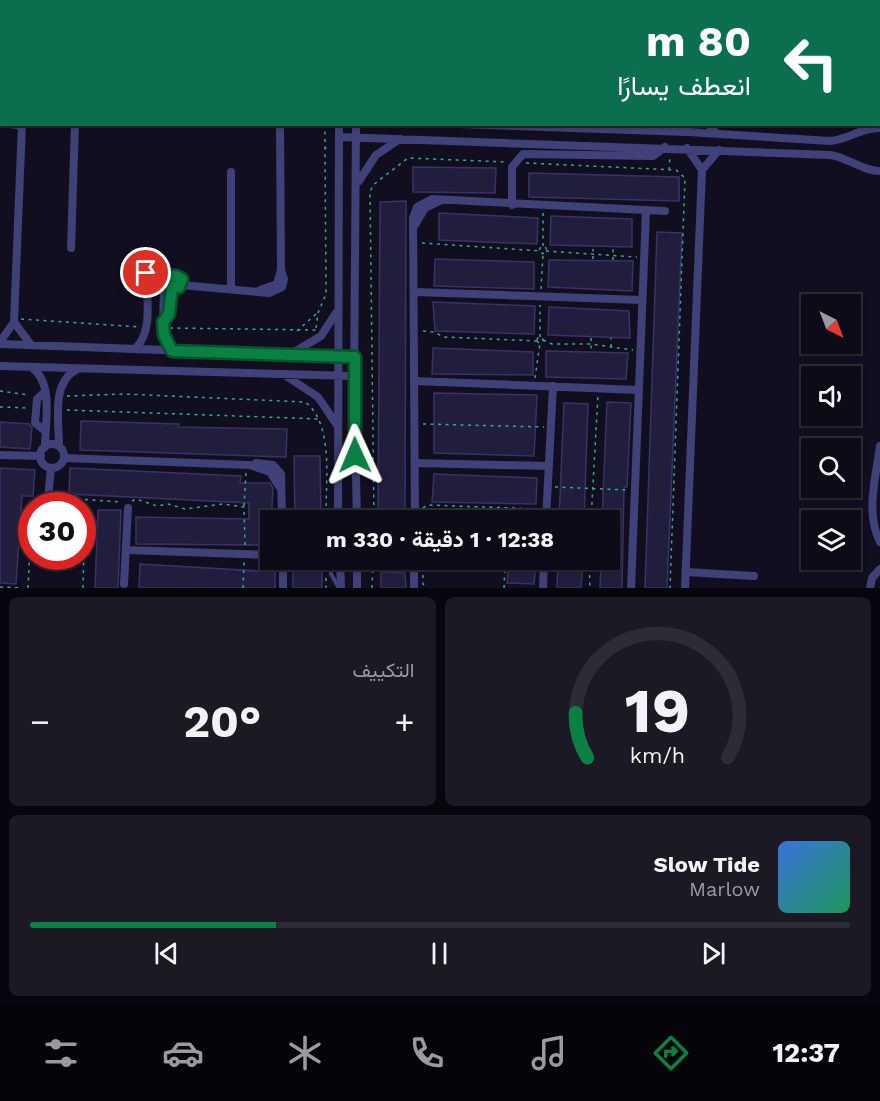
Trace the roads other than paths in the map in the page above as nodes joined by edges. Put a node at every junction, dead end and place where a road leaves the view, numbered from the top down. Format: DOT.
graph roads {
  1 [pos="22,126"];
  2 [pos="75,126"];
  3 [pos="280,126"];
  4 [pos="339,126"];
  5 [pos="356,126"];
  6 [pos="515,126"];
  7 [pos="692,126"];
  8 [pos="710,126"];
  9 [pos="880,128"];
  10 [pos="688,132"];
  11 [pos="717,134"];
  12 [pos="339,137"];
  13 [pos="357,137"];
  14 [pos="404,138"];
  15 [pos="667,147"];
  16 [pos="687,148"];
  17 [pos="720,150"];
  18 [pos="702,170"];
  19 [pos="880,171"];
  20 [pos="231,172"];
  21 [pos="357,186"];
  22 [pos="512,205"];
  23 [pos="646,211"];
  24 [pos="665,211"];
  25 [pos="71,248"];
  26 [pos="147,283"];
  27 [pos="172,286"];
  28 [pos="231,288"];
  29 [pos="415,292"];
  30 [pos="642,300"];
  31 [pos="338,306"];
  32 [pos="14,322"];
  33 [pos="0,343"];
  34 [pos="31,345"];
  35 [pos="136,348"];
  36 [pos="172,351"];
  37 [pos="288,355"];
  38 [pos="338,357"];
  39 [pos="355,357"];
  40 [pos="0,366"];
  41 [pos="32,368"];
  42 [pos="78,369"];
  43 [pos="283,374"];
  44 [pos="338,375"];
  45 [pos="354,375"];
  46 [pos="415,381"];
  47 [pos="553,386"];
  48 [pos="639,390"];
  49 [pos="42,394"];
  50 [pos="338,428"];
  51 [pos="45,431"];
  52 [pos="59,446"];
  53 [pos="880,446"];
  54 [pos="45,447"];
  55 [pos="0,455"];
  56 [pos="41,456"];
  57 [pos="64,458"];
  58 [pos="415,463"];
  59 [pos="549,466"];
  60 [pos="51,468"];
  61 [pos="49,492"];
  62 [pos="128,508"];
  63 [pos="281,510"];
  64 [pos="337,510"];
  65 [pos="357,510"];
  66 [pos="415,510"];
  67 [pos="547,510"];
  68 [pos="880,542"];
  69 [pos="126,550"];
  70 [pos="260,555"];
  71 [pos="880,568"];
  72 [pos="283,570"];
  73 [pos="331,570"];
  74 [pos="340,570"];
  75 [pos="358,570"];
  76 [pos="414,570"];
  77 [pos="544,570"];
  78 [pos="686,572"];
  79 [pos="754,576"];
  80 [pos="124,584"];
  81 [pos="283,588"];
  82 [pos="340,588"];
  83 [pos="357,588"];
  84 [pos="414,588"];
  85 [pos="543,588"];
  86 [pos="631,588"];
  87 [pos="685,588"];
  88 [pos="870,588"];
  1 -- 32 [label="street"];
  2 -- 25 [label="street"];
  3 -- 28 [label="street"];
  4 -- 12 [label="street"];
  5 -- 13 [label="street"];
  6 -- 10 [label="street"];
  7 -- 10 [label="street"];
  8 -- 11 [label="street"];
  9 -- 11 [label="street"];
  10 -- 11 [label="street"];
  12 -- 13 [label="street"];
  12 -- 31 [label="street"];
  13 -- 14 [label="street"];
  13 -- 21 [label="street"];
  14 -- 15 [label="street"];
  14 -- 21 [label="street"];
  15 -- 16 [label="street"];
  15 -- 22 [label="street"];
  16 -- 17 [label="street"];
  16 -- 18 [label="street"];
  17 -- 18 [label="street"];
  17 -- 19 [label="street"];
  18 -- 78 [label="street"];
  20 -- 28 [label="street"];
  21 -- 39 [label="street"];
  22 -- 23 [label="street"];
  22 -- 29 [label="street"];
  23 -- 24 [label="street"];
  23 -- 30 [label="street"];
  26 -- 27 [label="street"];
  26 -- 27 [label="street"];
  26 -- 35 [label="street"];
  27 -- 28 [label="street"];
  27 -- 36 [label="street"];
  29 -- 30 [label="street"];
  29 -- 46 [label="street"];
  30 -- 48 [label="street"];
  31 -- 37 [label="street"];
  31 -- 38 [label="street"];
  32 -- 33 [label="street"];
  32 -- 34 [label="street"];
  33 -- 34 [label="street"];
  34 -- 35 [label="street"];
  35 -- 36 [label="street"];
  36 -- 37 [label="street"];
  37 -- 38 [label="street"];
  38 -- 39 [label="street"];
  38 -- 44 [label="street"];
  39 -- 45 [label="street"];
  40 -- 41 [label="street"];
  41 -- 42 [label="street"];
  41 -- 49 [label="street"];
  42 -- 43 [label="street"];
  42 -- 52 [label="street"];
  43 -- 44 [label="street"];
  43 -- 50 [label="street"];
  44 -- 45 [label="street"];
  44 -- 50 [label="street"];
  45 -- 65 [label="street"];
  46 -- 47 [label="street"];
  46 -- 58 [label="street"];
  47 -- 48 [label="street"];
  47 -- 59 [label="street"];
  48 -- 86 [label="street"];
  49 -- 51 [label="street"];
  49 -- 51 [label="street"];
  50 -- 64 [label="street"];
  51 -- 54 [label="street"];
  52 -- 54 [label="street"];
  52 -- 57 [label="street"];
  53 -- 68 [label="street"];
  54 -- 56 [label="street"];
  55 -- 56 [label="street"];
  56 -- 60 [label="street"];
  57 -- 60 [label="street"];
  57 -- 63 [label="street"];
  58 -- 59 [label="street"];
  58 -- 66 [label="street"];
  59 -- 67 [label="street"];
  60 -- 61 [label="street"];
  62 -- 69 [label="street"];
  69 -- 70 [label="street"];
  69 -- 80 [label="street"];
  71 -- 88 [label="street"];
  72 -- 81 [label="street"];
  73 -- 82 [label="lane"];
  74 -- 82 [label="street"];
  75 -- 83 [label="street"];
  76 -- 84 [label="street"];
  77 -- 85 [label="street"];
  78 -- 79 [label="street"];
  78 -- 87 [label="street"];
}
